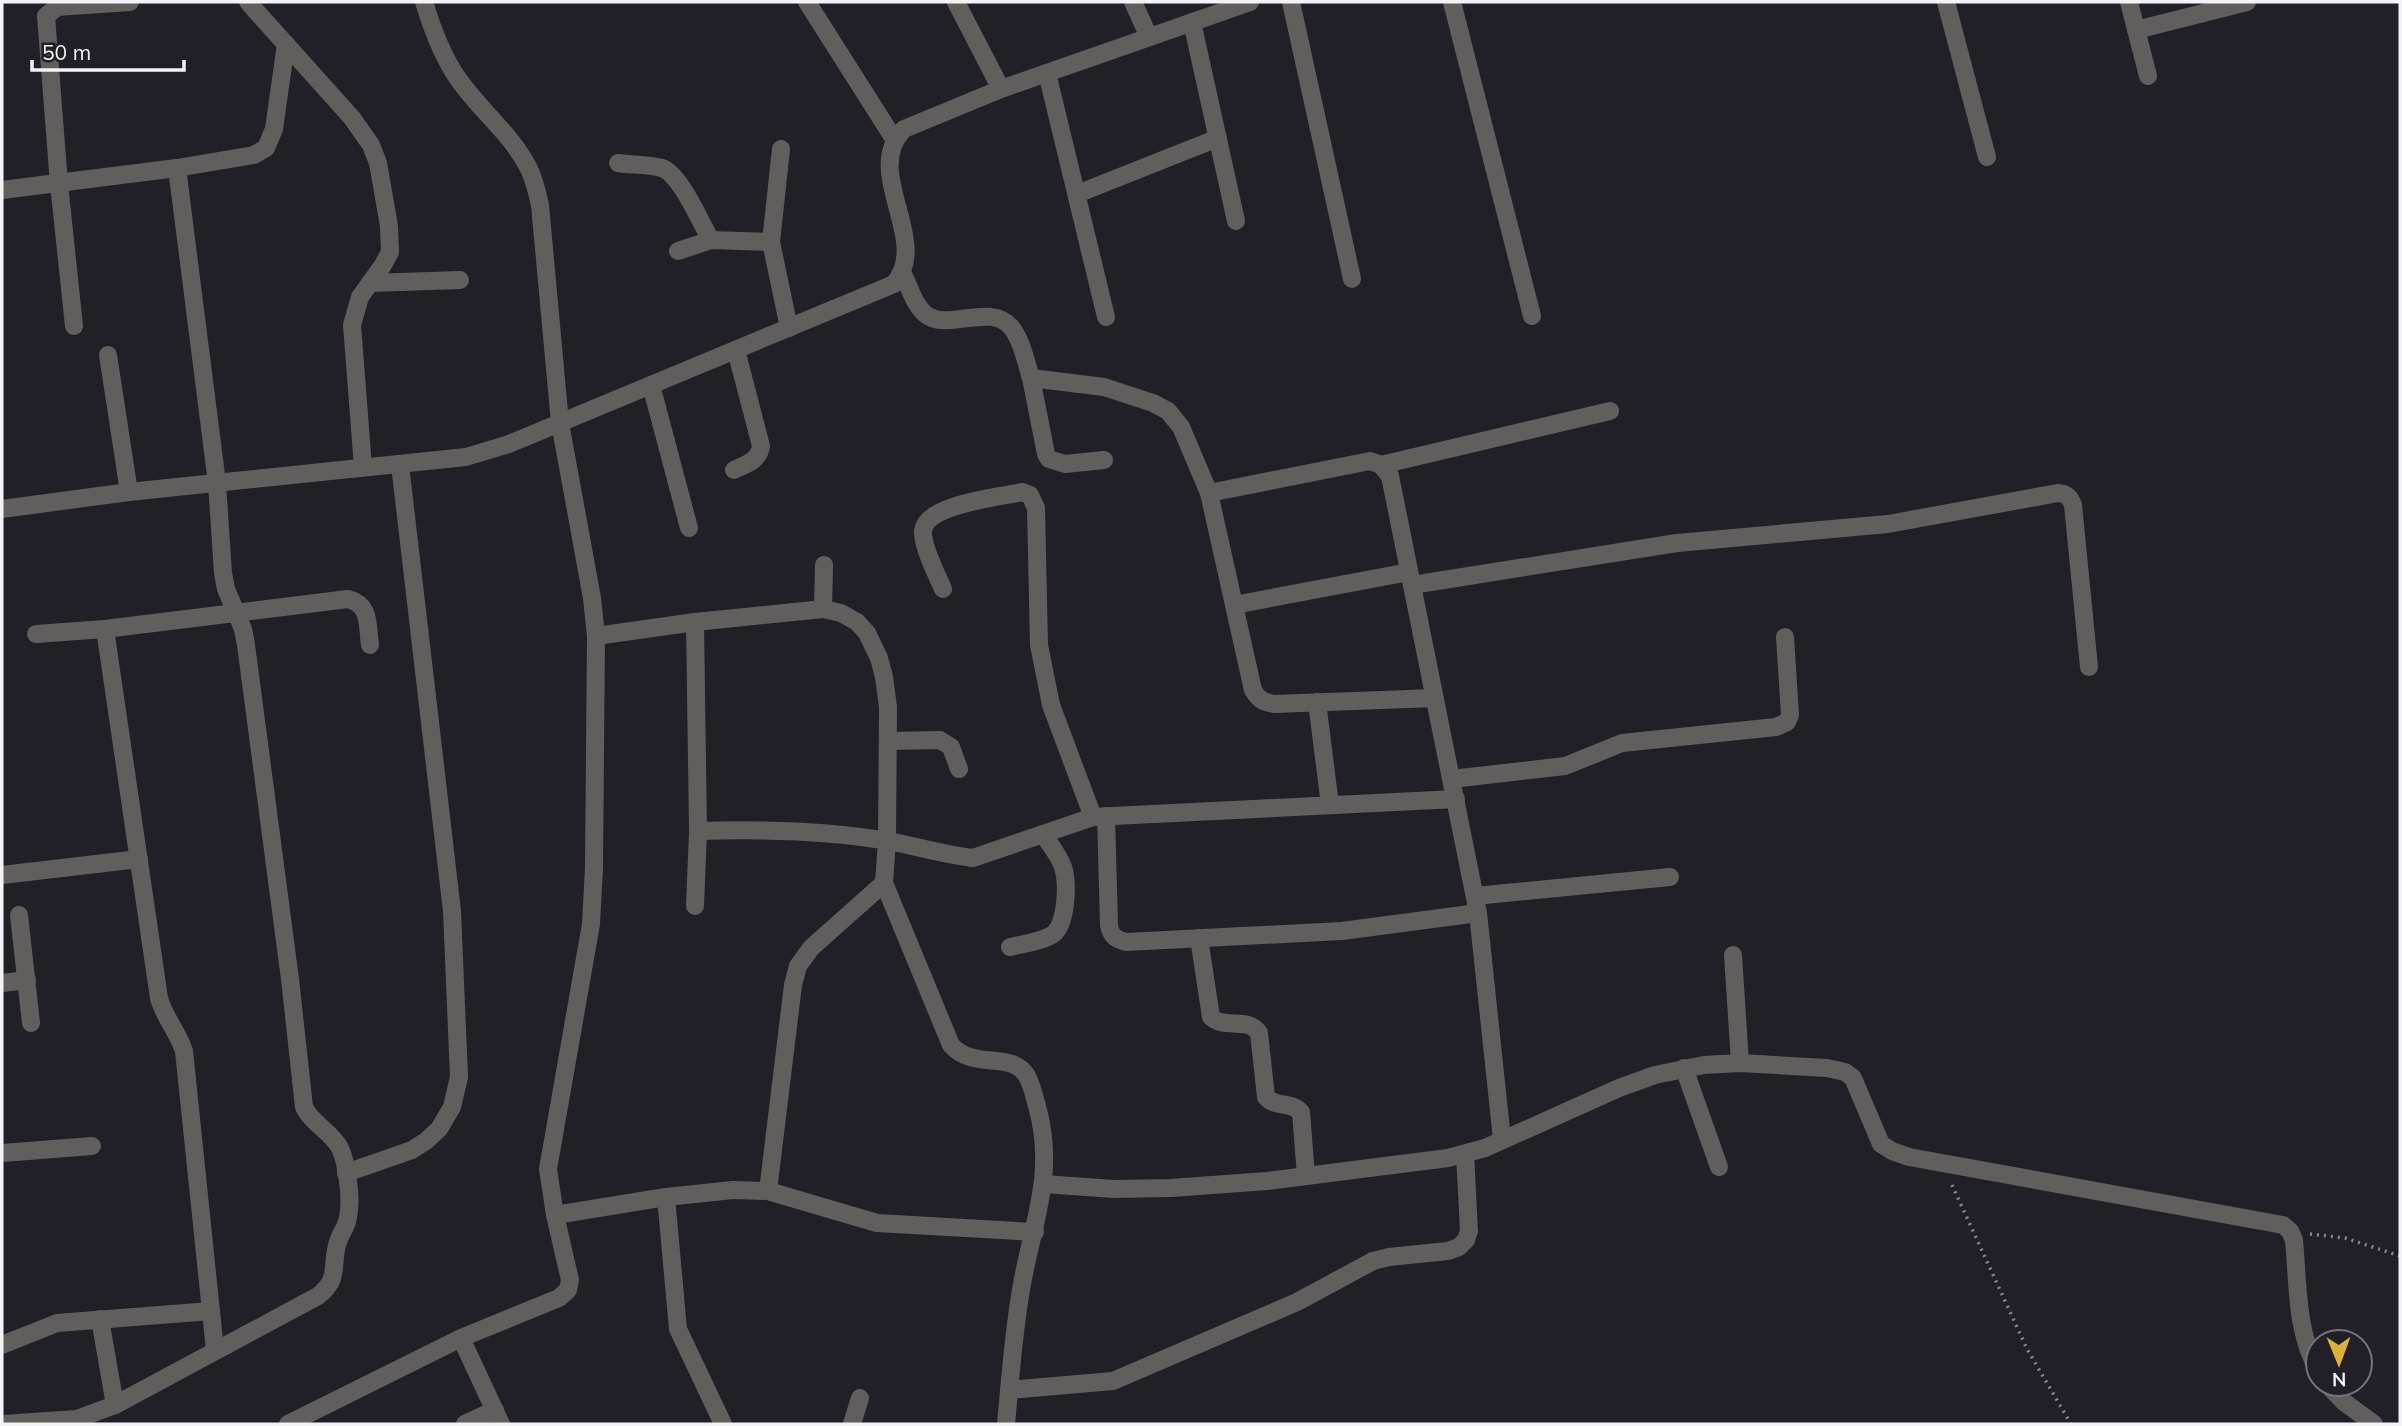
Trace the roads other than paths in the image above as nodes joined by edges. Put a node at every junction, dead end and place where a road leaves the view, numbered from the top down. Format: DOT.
graph roads {
  1 [pos="130,2"];
  2 [pos="248,2"];
  3 [pos="424,2"];
  4 [pos="807,2"];
  5 [pos="956,2"];
  6 [pos="1133,2"];
  7 [pos="1250,2"];
  8 [pos="1291,2"];
  9 [pos="1452,2"];
  10 [pos="1946,2"];
  11 [pos="2129,2"];
  12 [pos="2246,2"];
  13 [pos="74,4"];
  14 [pos="1192,22"];
  15 [pos="2136,30"];
  16 [pos="1149,37"];
  17 [pos="286,44"];
  18 [pos="1048,73"];
  19 [pos="2148,76"];
  20 [pos="1001,89"];
  21 [pos="1218,138"];
  22 [pos="894,139"];
  23 [pos="781,149"];
  24 [pos="1987,157"];
  25 [pos="618,163"];
  26 [pos="177,168"];
  27 [pos="59,184"];
  28 [pos="2,190"];
  29 [pos="1077,194"];
  30 [pos="1236,221"];
  31 [pos="710,240"];
  32 [pos="771,242"];
  33 [pos="678,251"];
  34 [pos="903,274"];
  35 [pos="1352,279"];
  36 [pos="460,281"];
  37 [pos="370,283"];
  38 [pos="1532,316"];
  39 [pos="1106,317"];
  40 [pos="74,326"];
  41 [pos="789,328"];
  42 [pos="736,350"];
  43 [pos="108,355"];
  44 [pos="1031,378"];
  45 [pos="651,385"];
  46 [pos="1610,411"];
  47 [pos="560,422"];
  48 [pos="1104,460"];
  49 [pos="400,465"];
  50 [pos="1381,465"];
  51 [pos="363,467"];
  52 [pos="734,470"];
  53 [pos="217,483"];
  54 [pos="129,492"];
  55 [pos="1209,493"];
  56 [pos="2,509"];
  57 [pos="689,528"];
  58 [pos="824,565"];
  59 [pos="1410,578"];
  60 [pos="943,589"];
  61 [pos="1234,605"];
  62 [pos="823,610"];
  63 [pos="237,614"];
  64 [pos="695,622"];
  65 [pos="106,629"];
  66 [pos="36,634"];
  67 [pos="596,636"];
  68 [pos="1786,637"];
  69 [pos="370,645"];
  70 [pos="2089,667"];
  71 [pos="1435,698"];
  72 [pos="1317,702"];
  73 [pos="888,741"];
  74 [pos="959,768"];
  75 [pos="1452,779"];
  76 [pos="1456,799"];
  77 [pos="1330,805"];
  78 [pos="1100,817"];
  79 [pos="698,831"];
  80 [pos="1043,834"];
  81 [pos="887,841"];
  82 [pos="139,859"];
  83 [pos="2,874"];
  84 [pos="1670,877"];
  85 [pos="884,883"];
  86 [pos="1476,904"];
  87 [pos="695,906"];
  88 [pos="19,915"];
  89 [pos="1199,938"];
  90 [pos="1010,947"];
  91 [pos="1733,955"];
  92 [pos="27,980"];
  93 [pos="2,983"];
  94 [pos="32,1023"];
  95 [pos="1740,1063"];
  96 [pos="1684,1068"];
  97 [pos="1502,1139"];
  98 [pos="92,1146"];
  99 [pos="2,1153"];
  100 [pos="1465,1154"];
  101 [pos="1719,1167"];
  102 [pos="346,1173"];
  103 [pos="1306,1176"];
  104 [pos="1044,1184"];
  105 [pos="768,1191"];
  106 [pos="666,1197"];
  107 [pos="555,1215"];
  108 [pos="1035,1232"];
  109 [pos="211,1311"];
  110 [pos="100,1319"];
  111 [pos="2304,1328"];
  112 [pos="461,1338"];
  113 [pos="2,1345"];
  114 [pos="215,1350"];
  115 [pos="1009,1390"];
  116 [pos="860,1398"];
  117 [pos="2340,1398"];
  118 [pos="115,1405"];
  119 [pos="498,1417"];
  120 [pos="2,1418"];
  121 [pos="3,1424"];
  122 [pos="288,1424"];
  123 [pos="465,1424"];
  124 [pos="723,1424"];
  125 [pos="852,1424"];
  126 [pos="1006,1424"];
  127 [pos="2374,1424"];
  1 -- 13 [label="street"];
  2 -- 17 [label="street"];
  3 -- 47 [label="street"];
  4 -- 22 [label="street"];
  5 -- 20 [label="street"];
  6 -- 16 [label="street"];
  7 -- 14 [label="street"];
  8 -- 35 [label="street"];
  9 -- 38 [label="street"];
  10 -- 24 [label="street"];
  11 -- 15 [label="street"];
  12 -- 15 [label="street"];
  13 -- 27 [label="street"];
  14 -- 16 [label="street"];
  14 -- 21 [label="street"];
  15 -- 19 [label="street"];
  16 -- 18 [label="street"];
  17 -- 26 [label="street"];
  17 -- 37 [label="street"];
  18 -- 20 [label="street"];
  18 -- 29 [label="street"];
  20 -- 22 [label="street"];
  21 -- 29 [label="street"];
  21 -- 30 [label="street"];
  22 -- 34 [label="street"];
  23 -- 32 [label="street"];
  25 -- 31 [label="street"];
  26 -- 27 [label="street"];
  26 -- 53 [label="street"];
  27 -- 28 [label="street"];
  27 -- 40 [label="street"];
  29 -- 39 [label="street"];
  31 -- 32 [label="street"];
  31 -- 33 [label="street"];
  32 -- 41 [label="street"];
  34 -- 41 [label="street"];
  34 -- 44 [label="street"];
  36 -- 37 [label="street"];
  37 -- 51 [label="street"];
  41 -- 42 [label="street"];
  42 -- 45 [label="street"];
  42 -- 52 [label="street"];
  43 -- 54 [label="street"];
  44 -- 48 [label="street"];
  44 -- 55 [label="street"];
  45 -- 47 [label="street"];
  45 -- 57 [label="street"];
  46 -- 50 [label="street"];
  47 -- 49 [label="street"];
  47 -- 67 [label="street"];
  49 -- 51 [label="street"];
  49 -- 102 [label="street"];
  50 -- 55 [label="street"];
  50 -- 59 [label="street"];
  51 -- 53 [label="street"];
  53 -- 54 [label="street"];
  53 -- 63 [label="street"];
  54 -- 56 [label="street"];
  55 -- 61 [label="street"];
  58 -- 62 [label="street"];
  59 -- 61 [label="street"];
  59 -- 70 [label="street"];
  59 -- 71 [label="street"];
  60 -- 78 [label="street"];
  61 -- 72 [label="street"];
  62 -- 64 [label="street"];
  62 -- 73 [label="street"];
  63 -- 65 [label="street"];
  63 -- 69 [label="street"];
  63 -- 102 [label="street"];
  64 -- 67 [label="street"];
  64 -- 79 [label="street"];
  65 -- 66 [label="street"];
  65 -- 82 [label="street"];
  67 -- 107 [label="street"];
  68 -- 75 [label="street"];
  71 -- 72 [label="street"];
  71 -- 75 [label="street"];
  72 -- 77 [label="street"];
  73 -- 74 [label="street"];
  73 -- 81 [label="street"];
  75 -- 76 [label="street"];
  76 -- 77 [label="street"];
  76 -- 86 [label="street"];
  77 -- 78 [label="street"];
  78 -- 80 [label="street"];
  78 -- 89 [label="street"];
  79 -- 81 [label="street"];
  79 -- 87 [label="street"];
  80 -- 81 [label="street"];
  80 -- 90 [label="street"];
  81 -- 85 [label="street"];
  82 -- 83 [label="street"];
  82 -- 109 [label="street"];
  84 -- 86 [label="street"];
  85 -- 104 [label="street"];
  85 -- 105 [label="street"];
  86 -- 89 [label="street"];
  86 -- 97 [label="street"];
  88 -- 92 [label="street"];
  89 -- 103 [label="street"];
  91 -- 95 [label="street"];
  92 -- 93 [label="street"];
  92 -- 94 [label="street"];
  95 -- 96 [label="street"];
  95 -- 111 [label="street"];
  96 -- 97 [label="street"];
  96 -- 101 [label="street"];
  97 -- 100 [label="street"];
  98 -- 99 [label="street"];
  100 -- 103 [label="street"];
  100 -- 115 [label="street"];
  102 -- 114 [label="street"];
  103 -- 104 [label="street"];
  104 -- 108 [label="street"];
  105 -- 106 [label="street"];
  105 -- 108 [label="street"];
  106 -- 107 [label="street"];
  106 -- 124 [label="street"];
  107 -- 112 [label="street"];
  108 -- 115 [label="street"];
  109 -- 110 [label="street"];
  109 -- 114 [label="street"];
  110 -- 113 [label="street"];
  110 -- 118 [label="street"];
  112 -- 119 [label="street"];
  112 -- 122 [label="street"];
  114 -- 118 [label="street"];
  115 -- 126 [label="street"];
  116 -- 125 [label="street"];
  117 -- 127 [label="street"];
  118 -- 121 [label="street"];
  119 -- 123 [label="street"];
  120 -- 121 [label="street"];
}
